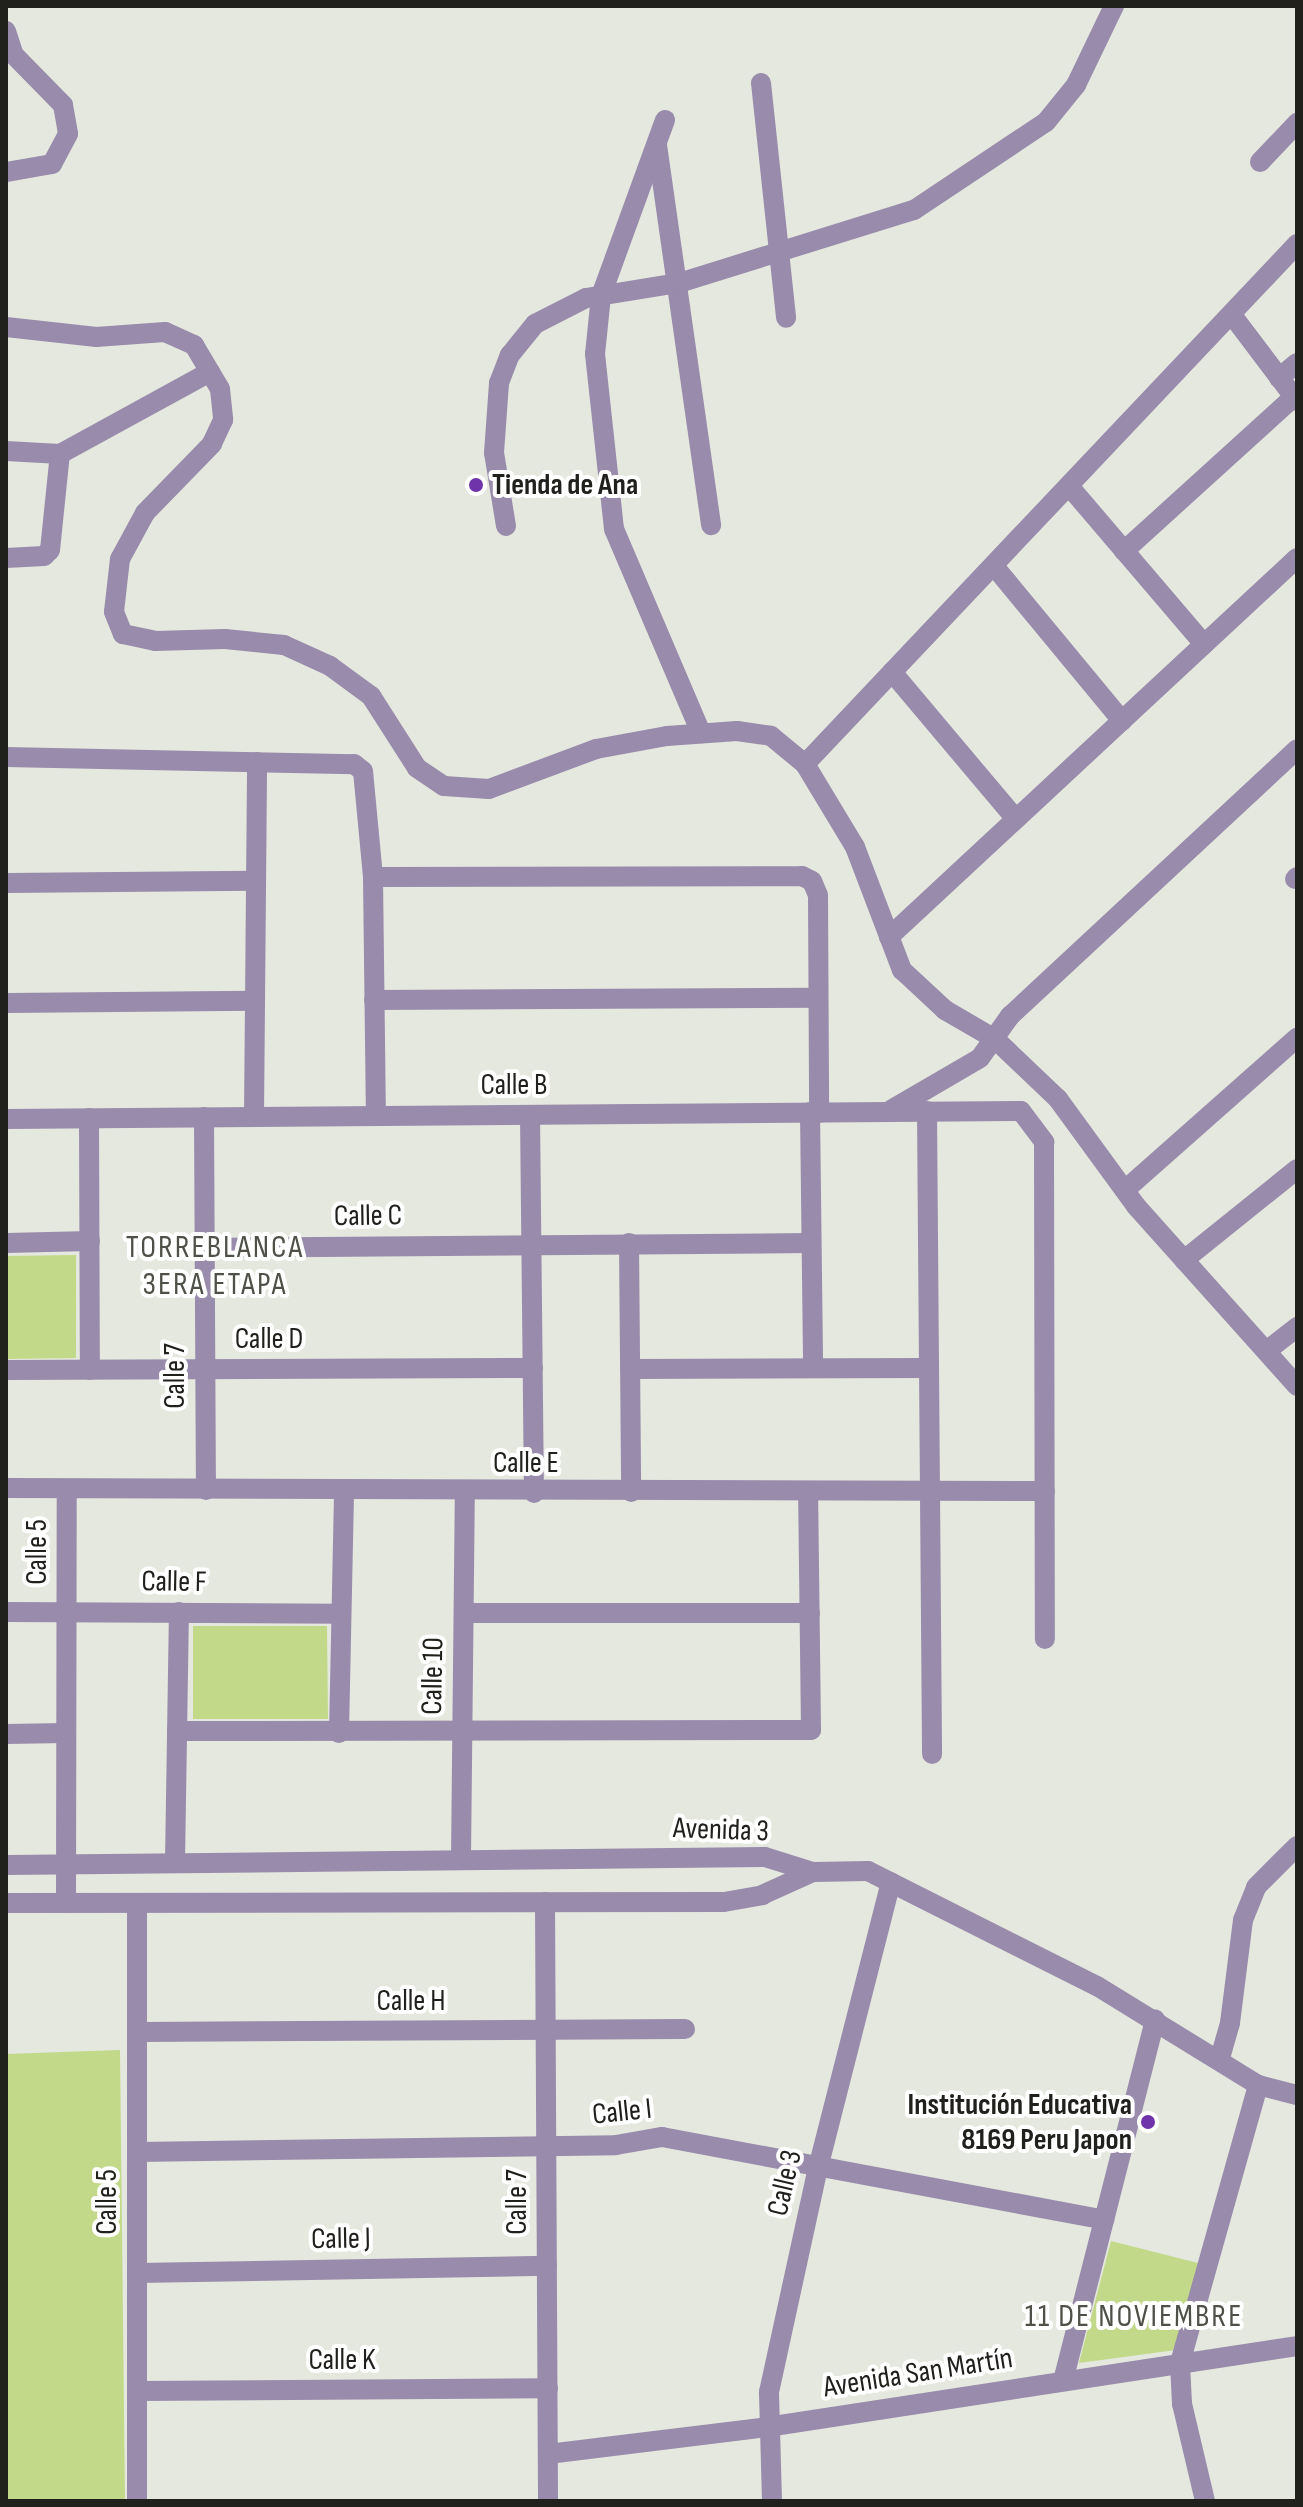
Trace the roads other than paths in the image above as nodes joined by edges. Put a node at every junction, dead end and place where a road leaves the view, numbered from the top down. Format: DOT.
graph roads {
  1 [pos="1114,6"];
  2 [pos="6,31"];
  3 [pos="761,83"];
  4 [pos="665,120"];
  5 [pos="1297,123"];
  6 [pos="657,142"];
  7 [pos="1260,162"];
  8 [pos="6,172"];
  9 [pos="1297,244"];
  10 [pos="777,250"];
  11 [pos="673,284"];
  12 [pos="601,296"];
  13 [pos="1232,315"];
  14 [pos="786,318"];
  15 [pos="6,327"];
  16 [pos="1297,363"];
  17 [pos="210,372"];
  18 [pos="1279,378"];
  19 [pos="1295,399"];
  20 [pos="6,451"];
  21 [pos="60,454"];
  22 [pos="1069,486"];
  23 [pos="711,525"];
  24 [pos="506,526"];
  25 [pos="1124,551"];
  26 [pos="6,558"];
  27 [pos="1297,558"];
  28 [pos="994,566"];
  29 [pos="1204,644"];
  30 [pos="892,672"];
  31 [pos="1122,721"];
  32 [pos="701,733"];
  33 [pos="1297,749"];
  34 [pos="6,757"];
  35 [pos="257,762"];
  36 [pos="805,764"];
  37 [pos="1016,819"];
  38 [pos="373,877"];
  39 [pos="254,881"];
  40 [pos="6,883"];
  41 [pos="889,937"];
  42 [pos="818,998"];
  43 [pos="374,1000"];
  44 [pos="254,1001"];
  45 [pos="6,1003"];
  46 [pos="1297,1038"];
  47 [pos="995,1039"];
  48 [pos="927,1111"];
  49 [pos="814,1112"];
  50 [pos="887,1112"];
  51 [pos="530,1115"];
  52 [pos="376,1116"];
  53 [pos="204,1117"];
  54 [pos="254,1117"];
  55 [pos="89,1118"];
  56 [pos="6,1119"];
  57 [pos="1297,1169"];
  58 [pos="1125,1190"];
  59 [pos="90,1241"];
  60 [pos="6,1243"];
  61 [pos="629,1243"];
  62 [pos="811,1243"];
  63 [pos="532,1244"];
  64 [pos="205,1248"];
  65 [pos="1184,1260"];
  66 [pos="1297,1327"];
  67 [pos="1269,1349"];
  68 [pos="533,1368"];
  69 [pos="813,1368"];
  70 [pos="929,1368"];
  71 [pos="630,1369"];
  72 [pos="6,1370"];
  73 [pos="90,1370"];
  74 [pos="206,1370"];
  75 [pos="1297,1386"];
  76 [pos="6,1488"];
  77 [pos="67,1489"];
  78 [pos="206,1490"];
  79 [pos="344,1491"];
  80 [pos="808,1491"];
  81 [pos="930,1491"];
  82 [pos="1045,1491"];
  83 [pos="631,1492"];
  84 [pos="465,1493"];
  85 [pos="534,1493"];
  86 [pos="66,1611"];
  87 [pos="6,1612"];
  88 [pos="179,1612"];
  89 [pos="464,1613"];
  90 [pos="810,1613"];
  91 [pos="341,1614"];
  92 [pos="1045,1639"];
  93 [pos="177,1731"];
  94 [pos="66,1733"];
  95 [pos="339,1733"];
  96 [pos="6,1734"];
  97 [pos="462,1735"];
  98 [pos="932,1754"];
  99 [pos="1297,1846"];
  100 [pos="461,1859"];
  101 [pos="175,1863"];
  102 [pos="6,1865"];
  103 [pos="66,1865"];
  104 [pos="813,1872"];
  105 [pos="891,1882"];
  106 [pos="545,1902"];
  107 [pos="6,1903"];
  108 [pos="66,1903"];
  109 [pos="137,1903"];
  110 [pos="1155,2020"];
  111 [pos="685,2029"];
  112 [pos="546,2030"];
  113 [pos="137,2032"];
  114 [pos="1220,2058"];
  115 [pos="1258,2085"];
  116 [pos="1297,2095"];
  117 [pos="547,2146"];
  118 [pos="137,2152"];
  119 [pos="818,2168"];
  120 [pos="1104,2220"];
  121 [pos="547,2266"];
  122 [pos="137,2273"];
  123 [pos="1297,2346"];
  124 [pos="1180,2363"];
  125 [pos="1063,2381"];
  126 [pos="548,2388"];
  127 [pos="137,2391"];
  128 [pos="767,2427"];
  129 [pos="548,2454"];
  130 [pos="137,2501"];
  131 [pos="548,2501"];
  132 [pos="772,2501"];
  133 [pos="1205,2501"];
  1 -- 10 [label="street"];
  2 -- 8 [label="street"];
  3 -- 10 [label="street"];
  4 -- 6 [label="street"];
  5 -- 7 [label="street"];
  6 -- 11 [label="street"];
  6 -- 12 [label="street"];
  9 -- 13 [label="street"];
  10 -- 11 [label="street"];
  10 -- 14 [label="street"];
  11 -- 12 [label="street"];
  11 -- 23 [label="street"];
  12 -- 24 [label="street"];
  12 -- 32 [label="street"];
  13 -- 18 [label="street"];
  13 -- 22 [label="street"];
  15 -- 17 [label="street"];
  16 -- 18 [label="street"];
  17 -- 21 [label="street"];
  17 -- 32 [label="street"];
  18 -- 19 [label="street"];
  19 -- 25 [label="street"];
  20 -- 21 [label="street"];
  21 -- 26 [label="street"];
  22 -- 25 [label="street"];
  22 -- 28 [label="street"];
  25 -- 29 [label="street"];
  27 -- 29 [label="street"];
  28 -- 30 [label="street"];
  28 -- 31 [label="street"];
  29 -- 31 [label="street"];
  30 -- 36 [label="street"];
  30 -- 37 [label="street"];
  31 -- 37 [label="street"];
  32 -- 36 [label="street"];
  33 -- 47 [label="street"];
  34 -- 35 [label="street"];
  35 -- 38 [label="street"];
  35 -- 39 [label="street"];
  36 -- 41 [label="street"];
  37 -- 41 [label="street"];
  38 -- 42 [label="street"];
  38 -- 43 [label="street"];
  39 -- 40 [label="street"];
  39 -- 44 [label="street"];
  41 -- 47 [label="street"];
  42 -- 43 [label="street"];
  42 -- 49 [label="street"];
  43 -- 52 [label="street"];
  44 -- 45 [label="street"];
  44 -- 54 [label="street"];
  46 -- 58 [label="street"];
  47 -- 50 [label="street"];
  47 -- 58 [label="street"];
  48 -- 50 [label="street, Calle B"];
  48 -- 70 [label="street"];
  48 -- 82 [label="street, Calle B"];
  49 -- 50 [label="street, Calle B"];
  49 -- 51 [label="street, Calle B"];
  49 -- 62 [label="street"];
  51 -- 52 [label="street, Calle B"];
  51 -- 63 [label="street"];
  52 -- 54 [label="street, Calle B"];
  53 -- 54 [label="street, Calle B"];
  53 -- 55 [label="street, Calle B"];
  53 -- 64 [label="street, Calle 7"];
  55 -- 56 [label="street, Calle B"];
  55 -- 59 [label="street"];
  57 -- 65 [label="street"];
  58 -- 65 [label="street"];
  59 -- 60 [label="street"];
  59 -- 73 [label="street"];
  61 -- 62 [label="street, Calle C"];
  61 -- 63 [label="street, Calle C"];
  61 -- 71 [label="street"];
  62 -- 69 [label="street"];
  63 -- 64 [label="street, Calle C"];
  63 -- 68 [label="street"];
  64 -- 74 [label="street, Calle 7"];
  65 -- 67 [label="street"];
  66 -- 67 [label="street"];
  67 -- 75 [label="street"];
  68 -- 74 [label="street, Calle D"];
  68 -- 85 [label="street"];
  69 -- 70 [label="street"];
  69 -- 71 [label="street"];
  70 -- 81 [label="street"];
  71 -- 83 [label="street"];
  72 -- 73 [label="street, Calle D"];
  73 -- 74 [label="street, Calle D"];
  74 -- 78 [label="street, Calle 7"];
  76 -- 77 [label="street, Calle E"];
  77 -- 78 [label="street, Calle E"];
  77 -- 86 [label="street, Calle 5"];
  78 -- 79 [label="street, Calle E"];
  79 -- 84 [label="street, Calle E"];
  79 -- 91 [label="street"];
  80 -- 81 [label="street, Calle E"];
  80 -- 83 [label="street, Calle E"];
  80 -- 90 [label="street"];
  81 -- 82 [label="street, Calle E"];
  81 -- 98 [label="street"];
  82 -- 92 [label="street"];
  83 -- 85 [label="street, Calle E"];
  84 -- 85 [label="street, Calle E"];
  84 -- 89 [label="street, Calle 10"];
  86 -- 87 [label="street, Calle F"];
  86 -- 88 [label="street, Calle F"];
  86 -- 94 [label="street, Calle 5"];
  88 -- 91 [label="street, Calle F"];
  88 -- 93 [label="street"];
  89 -- 90 [label="street"];
  89 -- 97 [label="street, Calle 10"];
  90 -- 97 [label="street"];
  91 -- 95 [label="street"];
  93 -- 95 [label="street"];
  93 -- 101 [label="street"];
  94 -- 96 [label="street"];
  94 -- 103 [label="street, Calle 5"];
  95 -- 97 [label="street"];
  97 -- 100 [label="street, Calle 10"];
  99 -- 114 [label="street"];
  100 -- 101 [label="street, Avenida 3"];
  100 -- 104 [label="street, Avenida 3"];
  101 -- 103 [label="street, Avenida 3"];
  102 -- 103 [label="street, Avenida 3"];
  103 -- 108 [label="street, Calle 5"];
  104 -- 105 [label="street"];
  104 -- 106 [label="street, Avenida 3"];
  105 -- 110 [label="street"];
  105 -- 119 [label="street, Calle 3"];
  106 -- 109 [label="street, Avenida 3"];
  106 -- 112 [label="street, Calle 7"];
  107 -- 108 [label="street, Avenida 3"];
  108 -- 109 [label="street, Avenida 3"];
  109 -- 113 [label="street, Calle 5"];
  110 -- 114 [label="street"];
  110 -- 120 [label="street"];
  111 -- 112 [label="street, Calle H"];
  112 -- 113 [label="street, Calle H"];
  112 -- 117 [label="street, Calle 7"];
  113 -- 118 [label="street, Calle 5"];
  114 -- 115 [label="street"];
  115 -- 116 [label="street"];
  115 -- 124 [label="street"];
  117 -- 118 [label="street, Calle I"];
  117 -- 119 [label="street, Calle I"];
  117 -- 121 [label="street, Calle 7"];
  118 -- 122 [label="street, Calle 5"];
  119 -- 120 [label="street, Calle I"];
  119 -- 128 [label="street, Calle 3"];
  120 -- 125 [label="street"];
  121 -- 122 [label="street, Calle J"];
  121 -- 126 [label="street, Calle 7"];
  122 -- 127 [label="street, Calle 5"];
  123 -- 124 [label="street, Avenida San Martín"];
  124 -- 125 [label="street, Avenida San Martín"];
  124 -- 133 [label="street"];
  125 -- 128 [label="street, Avenida San Martín"];
  126 -- 127 [label="street, Calle K"];
  126 -- 129 [label="street, Calle 7"];
  127 -- 130 [label="street, Calle 5"];
  128 -- 129 [label="street, Avenida San Martín"];
  128 -- 132 [label="street, Calle 3"];
  129 -- 131 [label="street, Calle 7"];
}
